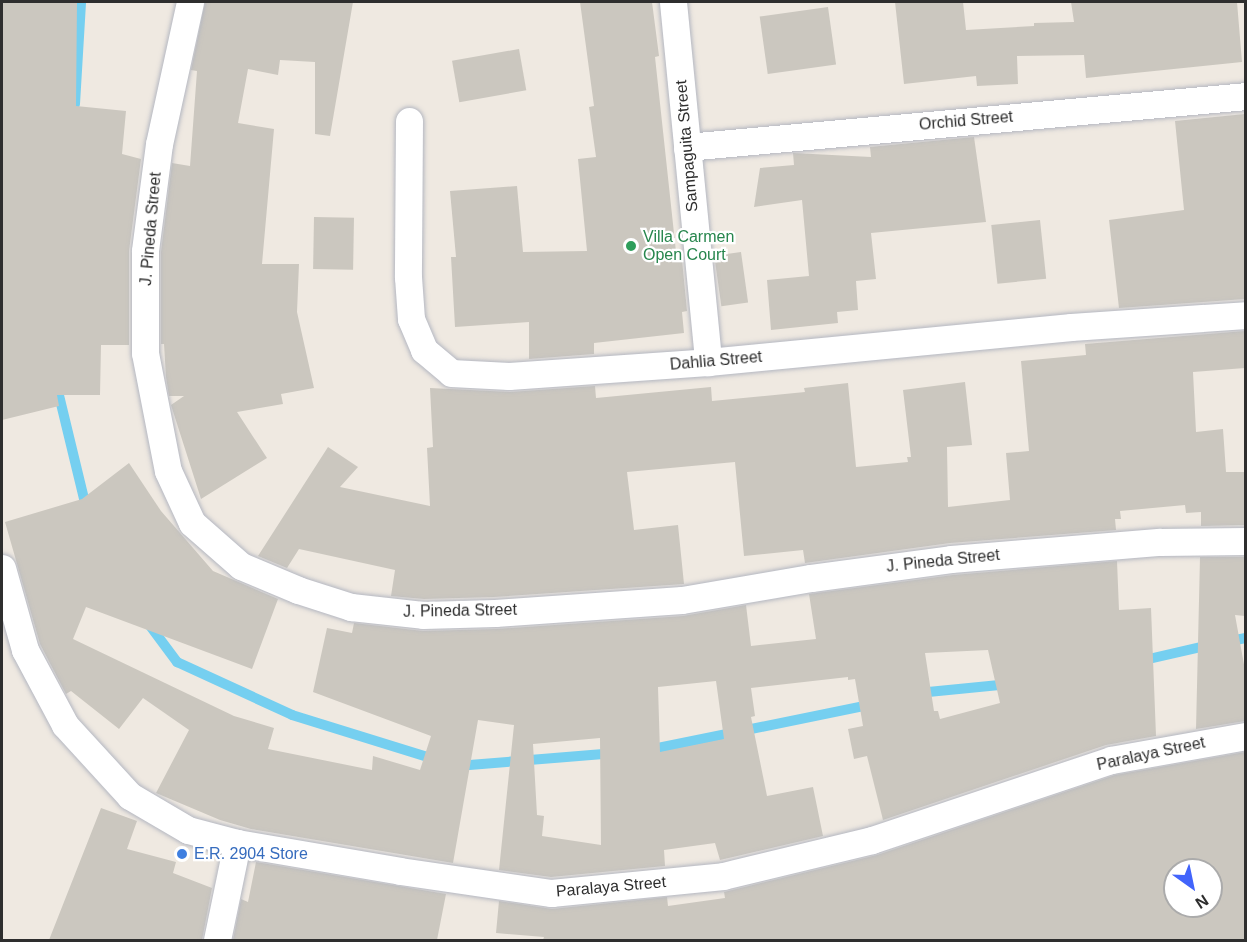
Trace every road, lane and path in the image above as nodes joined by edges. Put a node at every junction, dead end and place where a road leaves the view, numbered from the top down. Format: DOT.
graph roads {
  1 [pos="190,2"];
  2 [pos="673,2"];
  3 [pos="1245,96"];
  4 [pos="410,122"];
  5 [pos="687,147"];
  6 [pos="1245,315"];
  7 [pos="708,362"];
  8 [pos="1245,541"];
  9 [pos="2,568"];
  10 [pos="1245,736"];
  11 [pos="237,843"];
  12 [pos="217,940"];
  1 -- 8 [label="street, J. Pineda Street"];
  2 -- 5 [label="street, Sampaguita Street"];
  3 -- 5 [label="street, Orchid Street"];
  4 -- 7 [label="street, Dahlia Street"];
  5 -- 7 [label="street, Sampaguita Street"];
  6 -- 7 [label="street, Dahlia Street"];
  9 -- 11 [label="street, Paralaya Street"];
  10 -- 11 [label="street, Paralaya Street"];
  11 -- 12 [label="street"];
}
